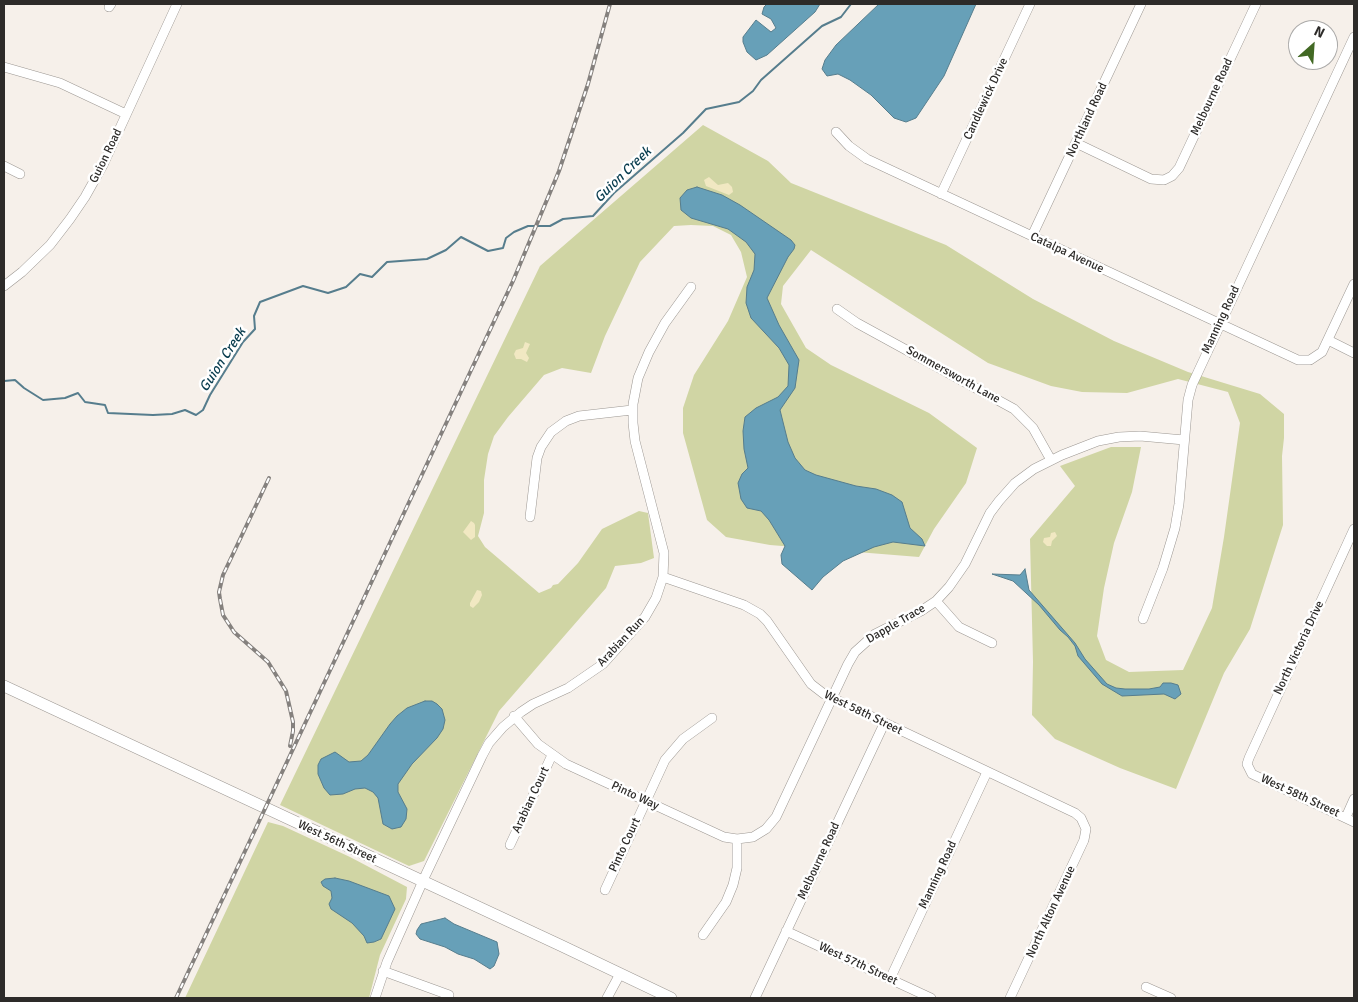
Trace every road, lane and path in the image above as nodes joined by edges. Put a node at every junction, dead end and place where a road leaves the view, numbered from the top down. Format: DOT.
graph roads {
  1 [pos="177,4"];
  2 [pos="1030,4"];
  3 [pos="1141,4"];
  4 [pos="1256,4"];
  5 [pos="1354,37"];
  6 [pos="4,67"];
  7 [pos="126,114"];
  8 [pos="836,132"];
  9 [pos="1076,143"];
  10 [pos="4,166"];
  11 [pos="20,174"];
  12 [pos="941,194"];
  13 [pos="1032,236"];
  14 [pos="1354,284"];
  15 [pos="4,286"];
  16 [pos="691,287"];
  17 [pos="837,309"];
  18 [pos="1220,324"];
  19 [pos="1328,340"];
  20 [pos="1354,353"];
  21 [pos="632,410"];
  22 [pos="1184,440"];
  23 [pos="1051,460"];
  24 [pos="530,517"];
  25 [pos="1354,529"];
  26 [pos="663,577"];
  27 [pos="936,600"];
  28 [pos="1143,619"];
  29 [pos="992,643"];
  30 [pos="4,686"];
  31 [pos="833,698"];
  32 [pos="514,716"];
  33 [pos="712,718"];
  34 [pos="884,724"];
  35 [pos="552,755"];
  36 [pos="1248,768"];
  37 [pos="987,772"];
  38 [pos="1354,799"];
  39 [pos="645,801"];
  40 [pos="1350,820"];
  41 [pos="1085,825"];
  42 [pos="738,839"];
  43 [pos="510,845"];
  44 [pos="424,881"];
  45 [pos="605,890"];
  46 [pos="786,931"];
  47 [pos="703,935"];
  48 [pos="383,971"];
  49 [pos="620,974"];
  50 [pos="890,979"];
  51 [pos="1146,987"];
  52 [pos="448,995"];
  53 [pos="375,998"];
  54 [pos="607,998"];
  55 [pos="671,998"];
  56 [pos="755,998"];
  57 [pos="931,998"];
  58 [pos="1010,998"];
  59 [pos="1171,998"];
  1 -- 7 [label="street, Guion Road"];
  2 -- 12 [label="street, Candlewick Drive"];
  3 -- 9 [label="street, Northland Road"];
  4 -- 9 [label="street, Melbourne Road"];
  5 -- 18 [label="street, Manning Road"];
  6 -- 7 [label="street"];
  7 -- 15 [label="street, Guion Road"];
  8 -- 12 [label="street, Catalpa Avenue"];
  9 -- 13 [label="street, Northland Road"];
  10 -- 11 [label="street"];
  12 -- 13 [label="street, Catalpa Avenue"];
  13 -- 18 [label="street, Catalpa Avenue"];
  14 -- 19 [label="street"];
  16 -- 21 [label="street, Arabian Run"];
  17 -- 23 [label="street, Sommersworth Lane"];
  18 -- 19 [label="street, Catalpa Avenue"];
  18 -- 22 [label="street, Manning Road"];
  19 -- 20 [label="street"];
  21 -- 24 [label="street"];
  21 -- 26 [label="street, Arabian Run"];
  22 -- 23 [label="street, Dapple Trace"];
  22 -- 28 [label="street, Manning Road"];
  23 -- 27 [label="street, Dapple Trace"];
  25 -- 36 [label="street, North Victoria Drive"];
  26 -- 31 [label="street, West 58th Street"];
  26 -- 32 [label="street, Arabian Run"];
  27 -- 29 [label="street"];
  27 -- 31 [label="street, Dapple Trace"];
  30 -- 44 [label="main road, West 56th Street"];
  31 -- 34 [label="street, West 58th Street"];
  31 -- 42 [label="street, Dapple Trace"];
  32 -- 35 [label="street, Pinto Way"];
  32 -- 44 [label="street, Arabian Run"];
  33 -- 39 [label="street, Pinto Court"];
  34 -- 37 [label="street, West 58th Street"];
  34 -- 46 [label="street, Melbourne Road"];
  35 -- 39 [label="street, Pinto Way"];
  35 -- 43 [label="street, Arabian Court"];
  36 -- 40 [label="street, West 58th Street"];
  37 -- 41 [label="street, West 58th Street"];
  37 -- 50 [label="street, Manning Road"];
  38 -- 40 [label="street"];
  39 -- 42 [label="street, Pinto Way"];
  39 -- 45 [label="street, Pinto Court"];
  41 -- 58 [label="street, North Alton Avenue"];
  42 -- 47 [label="street"];
  44 -- 48 [label="street, Arabian Run"];
  44 -- 49 [label="main road, West 56th Street"];
  46 -- 50 [label="street, West 57th Street"];
  46 -- 56 [label="street, Melbourne Road"];
  48 -- 52 [label="street"];
  48 -- 53 [label="street, Arabian Run"];
  49 -- 54 [label="street"];
  49 -- 55 [label="main road, West 56th Street"];
  50 -- 57 [label="street, West 57th Street"];
  51 -- 59 [label="street"];
}
